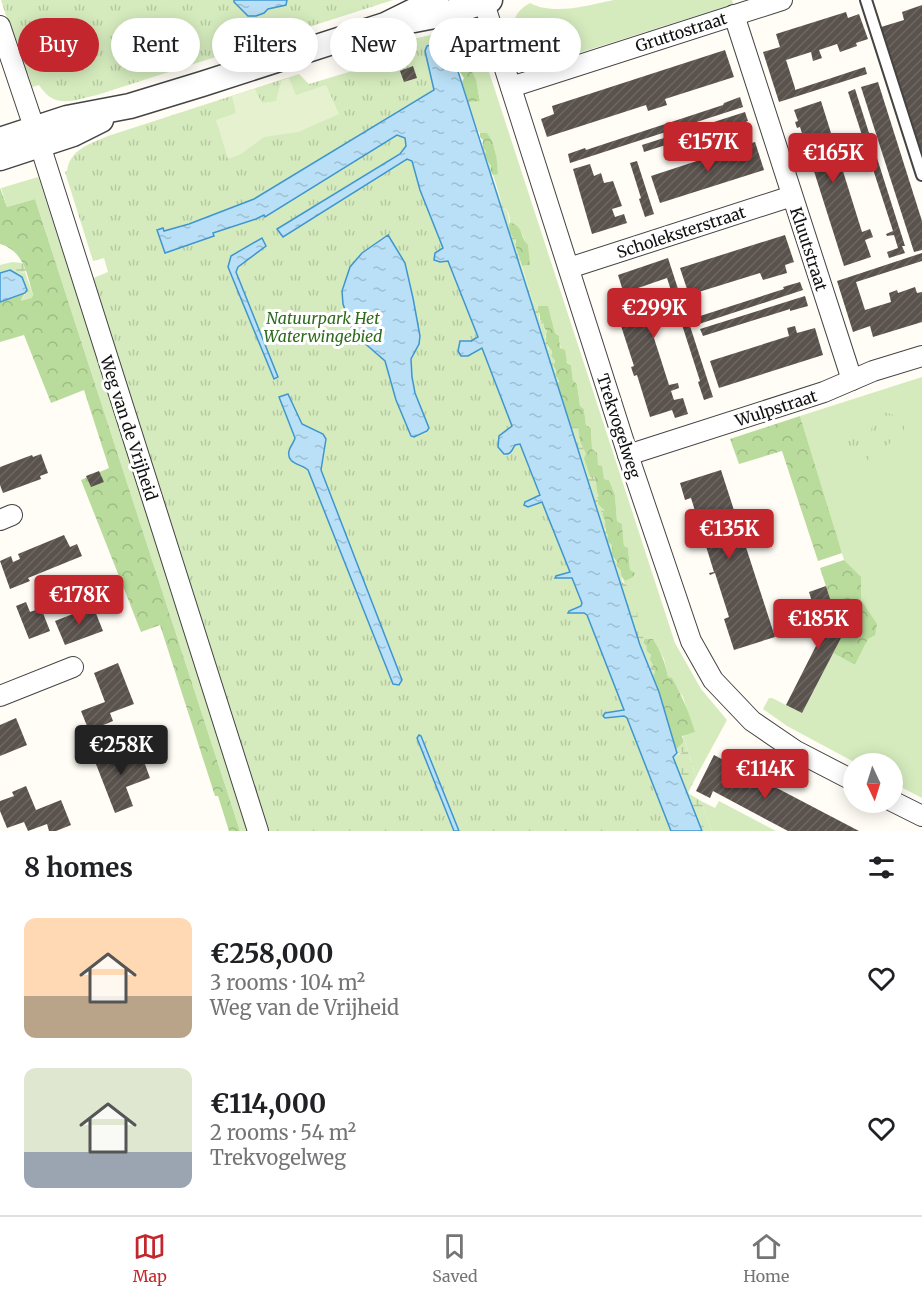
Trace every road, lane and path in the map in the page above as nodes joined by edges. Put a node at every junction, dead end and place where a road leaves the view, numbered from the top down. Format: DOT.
graph roads {
  1 [pos="436,0"];
  2 [pos="782,0"];
  3 [pos="866,0"];
  4 [pos="485,1"];
  5 [pos="734,15"];
  6 [pos="399,18"];
  7 [pos="417,19"];
  8 [pos="0,26"];
  9 [pos="330,42"];
  10 [pos="511,87"];
  11 [pos="37,137"];
  12 [pos="0,140"];
  13 [pos="0,159"];
  14 [pos="922,175"];
  15 [pos="792,196"];
  16 [pos="569,268"];
  17 [pos="922,356"];
  18 [pos="852,380"];
  19 [pos="628,455"];
  20 [pos="73,667"];
  21 [pos="0,696"];
  22 [pos="843,775"];
  23 [pos="903,806"];
  24 [pos="922,816"];
  25 [pos="258,831"];
  1 -- 6 [label="street"];
  2 -- 5 [label="street, Gruttostraat"];
  3 -- 14 [label="lane"];
  4 -- 7 [label="street"];
  4 -- 10 [label="street, Trekvogelweg"];
  5 -- 10 [label="street, Gruttostraat"];
  5 -- 15 [label="street, Kluutstraat"];
  8 -- 11 [label="street, Weg van de Vrijheid"];
  9 -- 11 [label="street"];
  10 -- 16 [label="street, Trekvogelweg"];
  11 -- 12 [label="street"];
  11 -- 13 [label="street"];
  11 -- 25 [label="street, Weg van de Vrijheid"];
  15 -- 16 [label="street, Scholeksterstraat"];
  15 -- 18 [label="street, Kluutstraat"];
  16 -- 19 [label="street, Trekvogelweg"];
  17 -- 18 [label="street, Wulpstraat"];
  18 -- 19 [label="street, Wulpstraat"];
  19 -- 22 [label="street, Trekvogelweg"];
  20 -- 21 [label="street"];
  23 -- 24 [label="street"];
}
